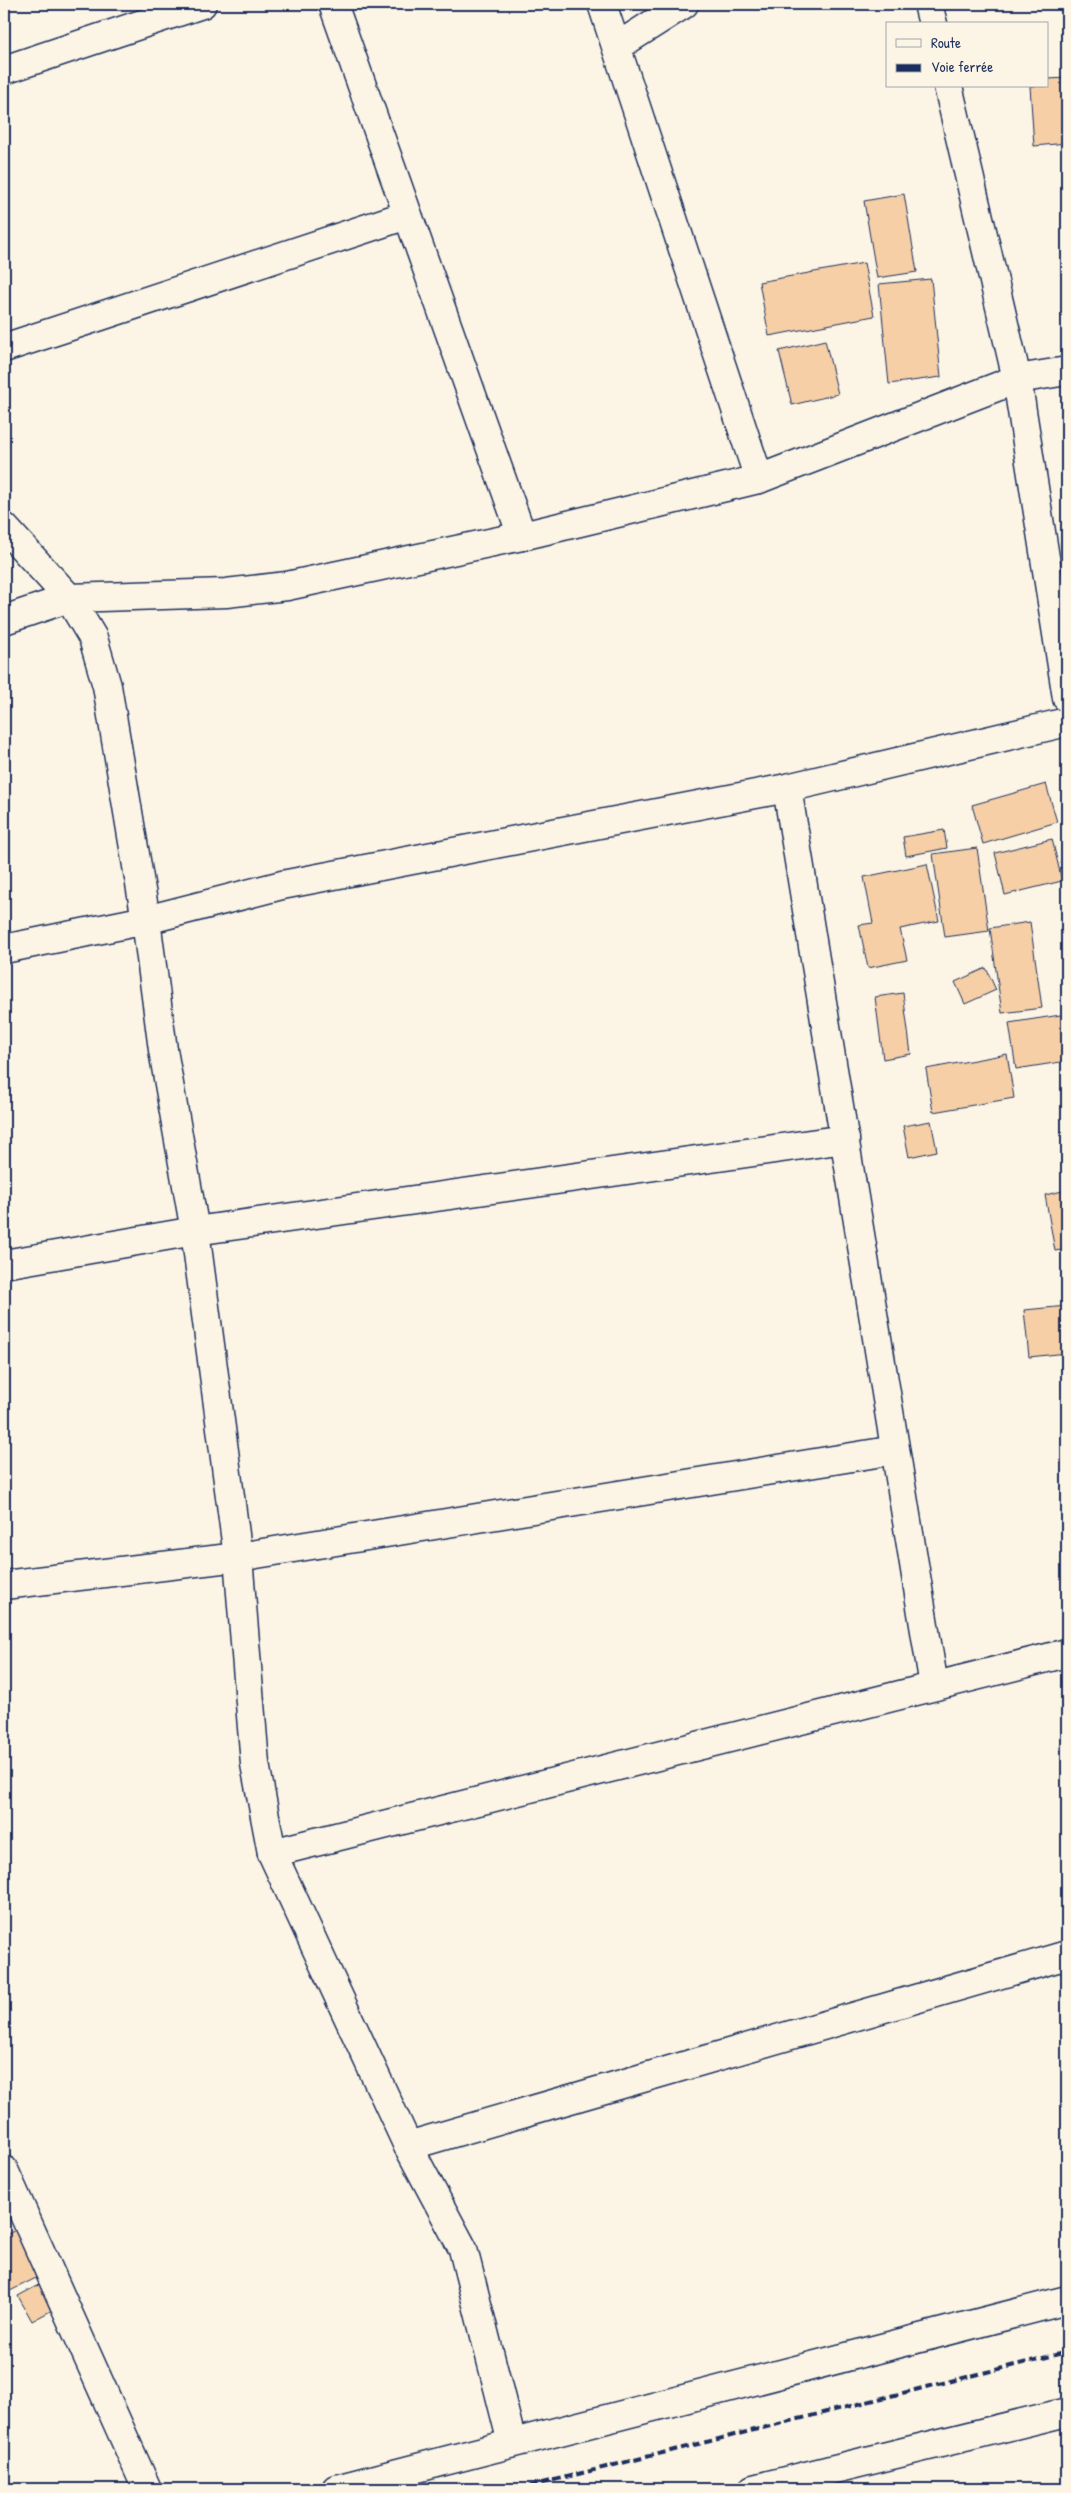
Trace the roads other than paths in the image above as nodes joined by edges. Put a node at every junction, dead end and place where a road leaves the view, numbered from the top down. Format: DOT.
graph roads {
  1 [pos="202,4"];
  2 [pos="333,4"];
  3 [pos="602,4"];
  4 [pos="684,4"];
  5 [pos="928,4"];
  6 [pos="932,22"];
  7 [pos="618,46"];
  8 [pos="4,70"];
  9 [pos="948,88"];
  10 [pos="407,214"];
  11 [pos="4,348"];
  12 [pos="1067,371"];
  13 [pos="1017,379"];
  14 [pos="760,479"];
  15 [pos="4,528"];
  16 [pos="522,536"];
  17 [pos="69,598"];
  18 [pos="4,620"];
  19 [pos="1067,698"];
  20 [pos="1067,722"];
  21 [pos="787,788"];
  22 [pos="146,920"];
  23 [pos="4,949"];
  24 [pos="845,1139"];
  25 [pos="195,1231"];
  26 [pos="4,1264"];
  27 [pos="895,1450"];
  28 [pos="238,1557"];
  29 [pos="4,1585"];
  30 [pos="1067,1653"];
  31 [pos="934,1686"];
  32 [pos="272,1853"];
  33 [pos="1067,1955"];
  34 [pos="408,2146"];
  35 [pos="4,2170"];
  36 [pos="1067,2300"];
  37 [pos="1067,2412"];
  38 [pos="512,2443"];
  39 [pos="148,2489"];
  40 [pos="336,2489"];
  41 [pos="753,2489"];
  1 -- 8 [label="street"];
  2 -- 10 [label="street"];
  3 -- 7 [label="street"];
  4 -- 7 [label="street"];
  5 -- 6 [label="street"];
  7 -- 14 [label="street"];
  9 -- 13 [label="street"];
  10 -- 11 [label="street"];
  10 -- 16 [label="street"];
  12 -- 13 [label="street"];
  13 -- 14 [label="street"];
  13 -- 19 [label="street"];
  14 -- 16 [label="street"];
  15 -- 17 [label="street"];
  16 -- 17 [label="street"];
  17 -- 18 [label="street"];
  17 -- 22 [label="street"];
  20 -- 21 [label="street"];
  21 -- 22 [label="street"];
  21 -- 24 [label="street"];
  22 -- 23 [label="street"];
  22 -- 25 [label="street"];
  24 -- 25 [label="street"];
  24 -- 27 [label="street"];
  25 -- 26 [label="street"];
  25 -- 28 [label="street"];
  27 -- 28 [label="street"];
  27 -- 31 [label="street"];
  28 -- 29 [label="street"];
  28 -- 32 [label="street"];
  30 -- 31 [label="street"];
  31 -- 32 [label="street"];
  32 -- 34 [label="street"];
  33 -- 34 [label="street"];
  34 -- 38 [label="street"];
  35 -- 39 [label="street"];
  36 -- 38 [label="street"];
  37 -- 41 [label="street"];
  38 -- 40 [label="street"];
}
